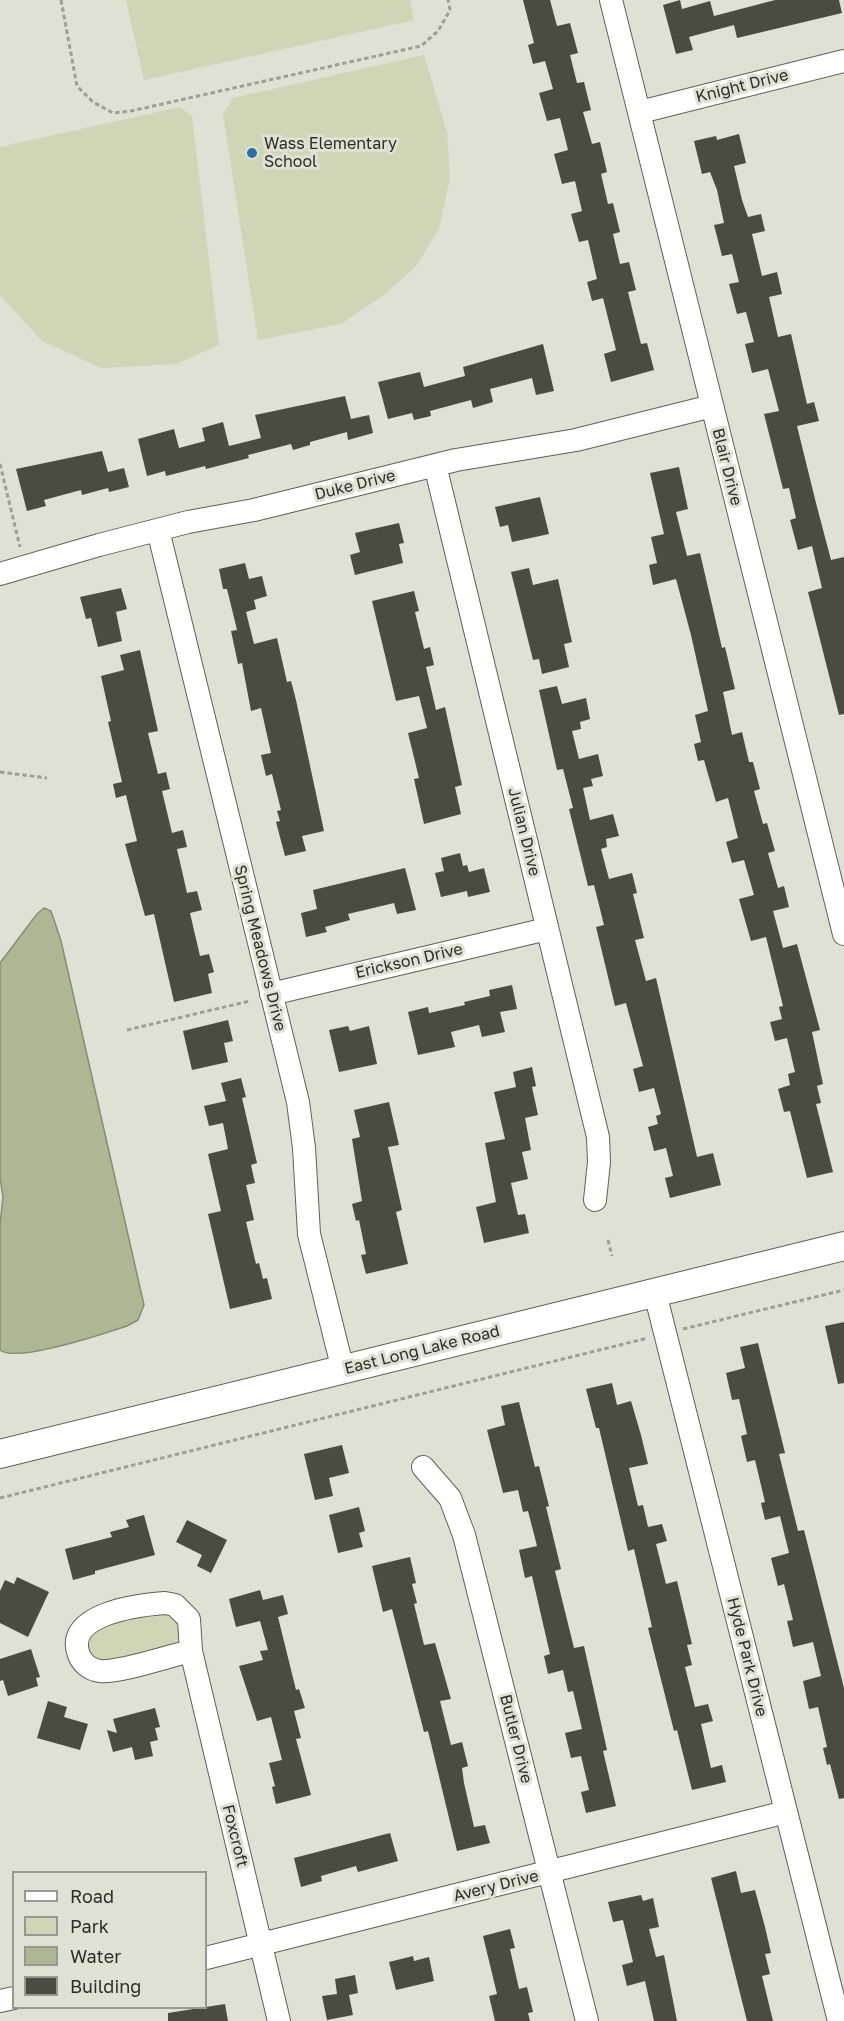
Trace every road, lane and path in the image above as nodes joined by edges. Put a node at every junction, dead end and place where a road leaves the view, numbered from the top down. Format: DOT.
graph roads {
  1 [pos="61,0"];
  2 [pos="448,0"];
  3 [pos="612,0"];
  4 [pos="844,61"];
  5 [pos="640,112"];
  6 [pos="712,406"];
  7 [pos="0,465"];
  8 [pos="435,465"];
  9 [pos="158,530"];
  10 [pos="20,547"];
  11 [pos="0,574"];
  12 [pos="0,772"];
  13 [pos="47,778"];
  14 [pos="547,929"];
  15 [pos="844,934"];
  16 [pos="260,997"];
  17 [pos="127,1030"];
  18 [pos="596,1200"];
  19 [pos="608,1240"];
  20 [pos="844,1246"];
  21 [pos="612,1256"];
  22 [pos="844,1290"];
  23 [pos="655,1293"];
  24 [pos="683,1330"];
  25 [pos="647,1338"];
  26 [pos="343,1370"];
  27 [pos="0,1455"];
  28 [pos="423,1467"];
  29 [pos="0,1498"];
  30 [pos="190,1651"];
  31 [pos="786,1812"];
  32 [pos="550,1872"];
  33 [pos="262,1944"];
  34 [pos="207,1959"];
  35 [pos="279,2021"];
  36 [pos="587,2021"];
  37 [pos="839,2021"];
  1 -- 2 [label="path"];
  3 -- 5 [label="street, Blair Drive"];
  4 -- 5 [label="street, Knight Drive"];
  5 -- 6 [label="street, Blair Drive"];
  6 -- 8 [label="street, Duke Drive"];
  6 -- 15 [label="street, Blair Drive"];
  7 -- 10 [label="path"];
  8 -- 9 [label="street, Duke Drive"];
  8 -- 14 [label="street, Julian Drive"];
  9 -- 11 [label="street, Duke Drive"];
  9 -- 16 [label="street, Spring Meadows Drive"];
  12 -- 13 [label="path"];
  14 -- 16 [label="street, Erickson Drive"];
  14 -- 18 [label="street, Julian Drive"];
  16 -- 17 [label="path"];
  16 -- 26 [label="street, Spring Meadows Drive"];
  19 -- 21 [label="path"];
  20 -- 23 [label="main road, East Long Lake Road"];
  22 -- 24 [label="path"];
  23 -- 26 [label="main road, East Long Lake Road"];
  23 -- 31 [label="street, Hyde Park Drive"];
  25 -- 29 [label="path"];
  26 -- 27 [label="main road, East Long Lake Road"];
  28 -- 32 [label="street, Butler Drive"];
  30 -- 30 [label="street, Foxcroft"];
  30 -- 33 [label="street, Foxcroft"];
  31 -- 32 [label="street, Avery Drive"];
  31 -- 37 [label="street, Hyde Park Drive"];
  32 -- 33 [label="street, Avery Drive"];
  32 -- 36 [label="street, Butler Drive"];
  33 -- 34 [label="street, Avery Drive"];
  33 -- 35 [label="street, Foxcroft"];
}
